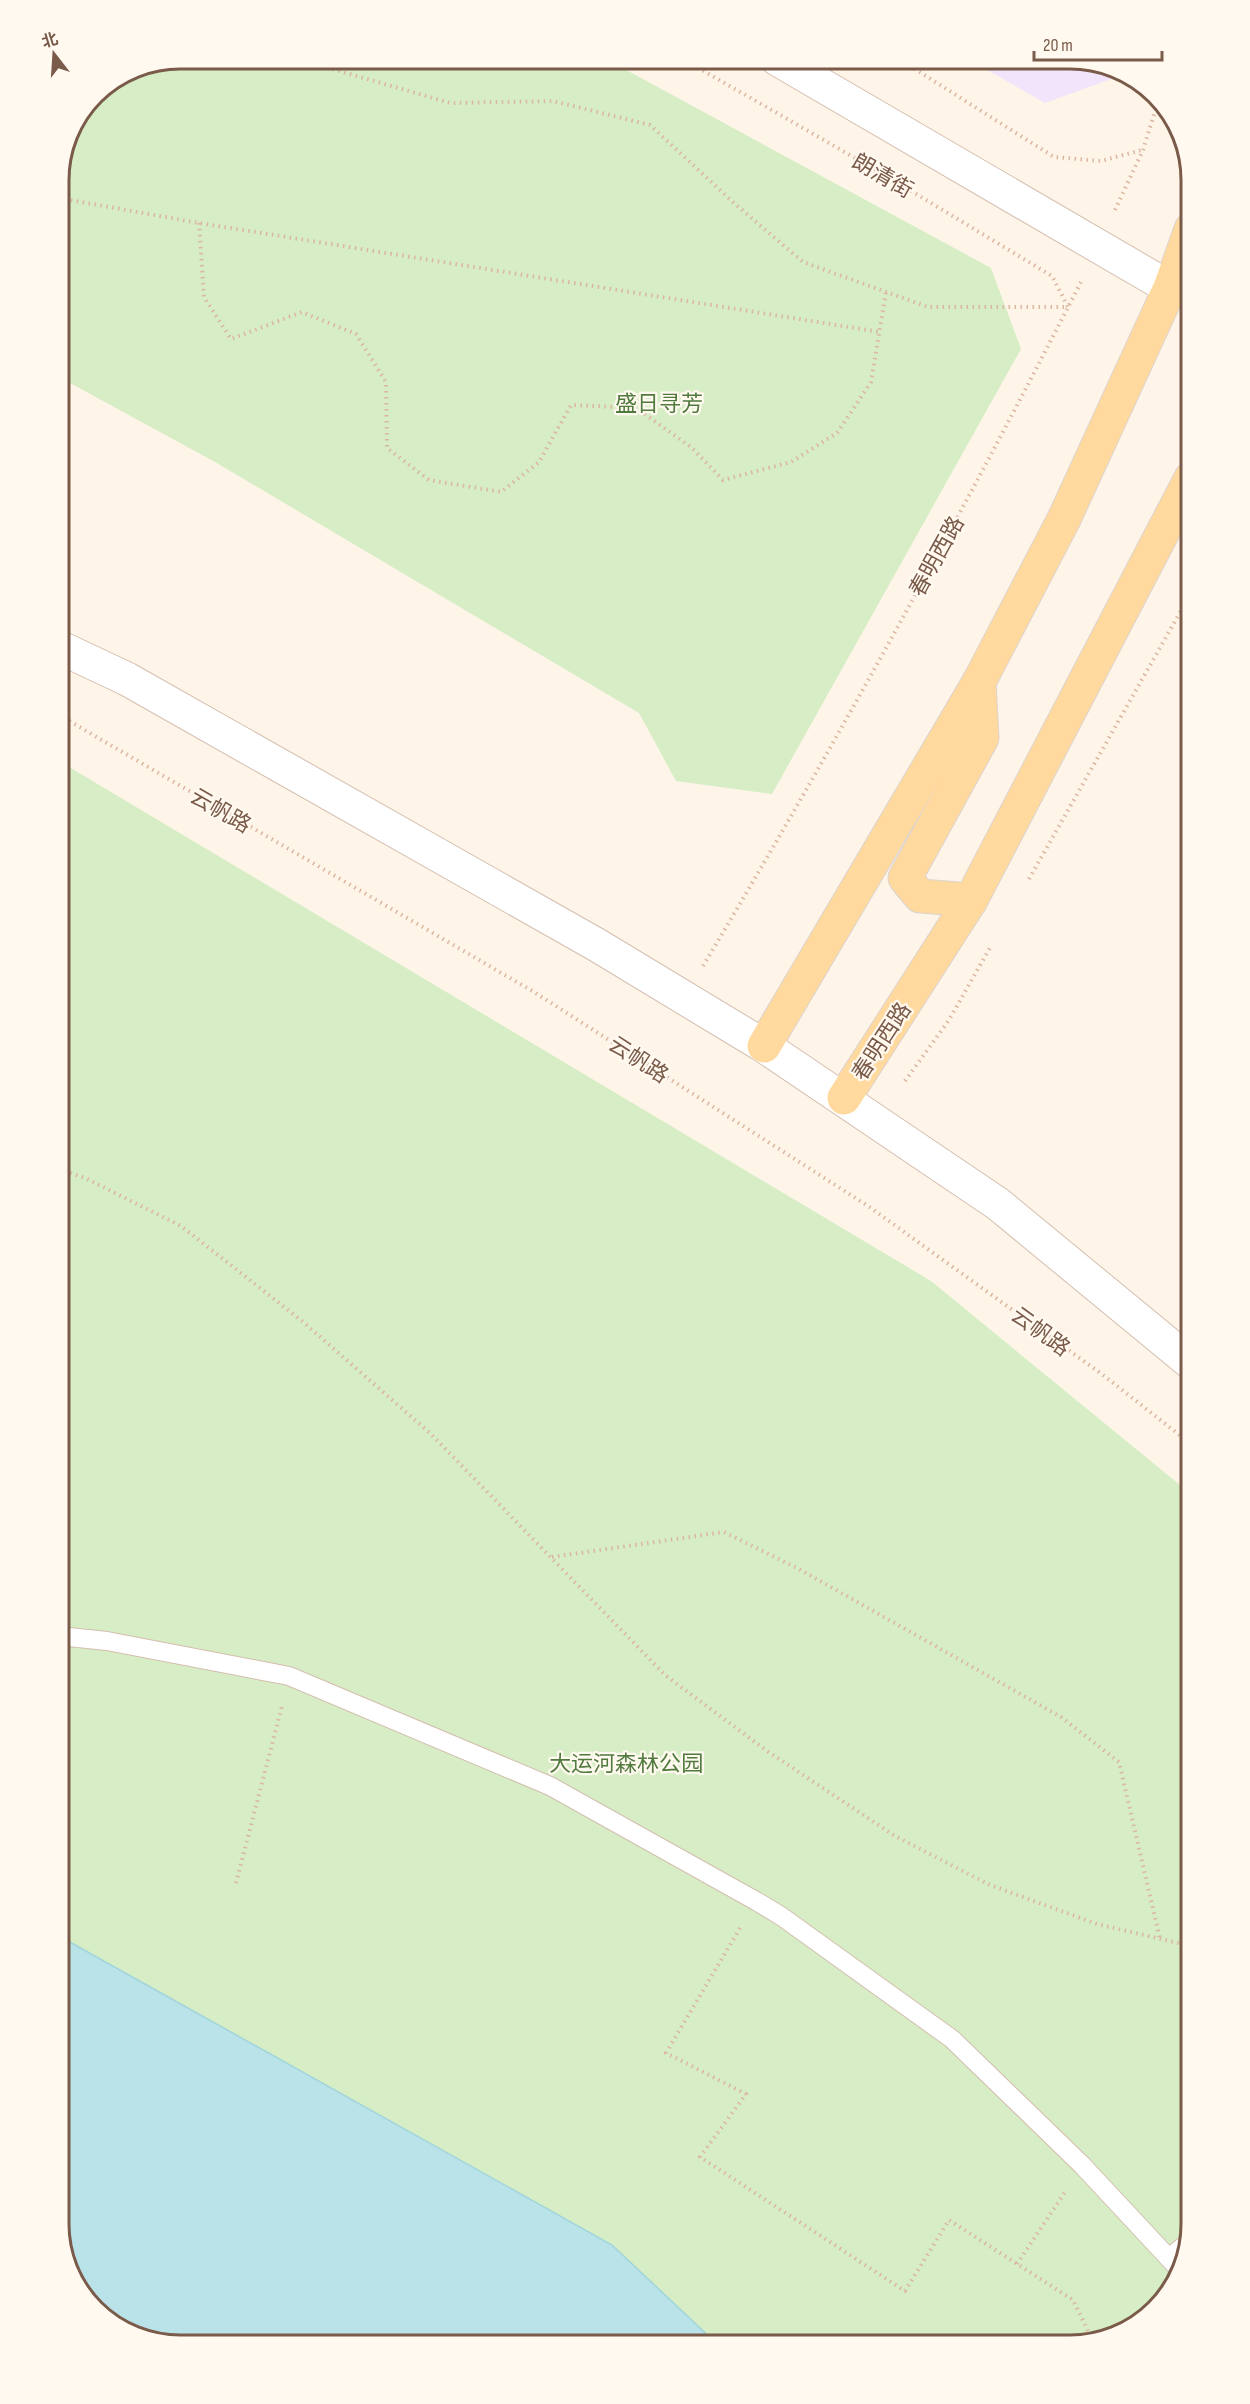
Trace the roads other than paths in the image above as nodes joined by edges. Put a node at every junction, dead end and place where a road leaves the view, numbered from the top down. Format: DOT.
graph roads {
  1 [pos="794,69"];
  2 [pos="1181,257"];
  3 [pos="1170,288"];
  4 [pos="1181,497"];
  5 [pos="69,652"];
  6 [pos="979,682"];
  7 [pos="971,900"];
  8 [pos="764,1046"];
  9 [pos="844,1098"];
  10 [pos="1181,1355"];
  11 [pos="69,1637"];
  12 [pos="1174,2263"];
  1 -- 3 [label="street"];
  2 -- 3 [label="main road"];
  3 -- 6 [label="main road"];
  4 -- 7 [label="main road, 春明西路"];
  5 -- 8 [label="street"];
  6 -- 7 [label="main road"];
  6 -- 8 [label="main road"];
  7 -- 9 [label="main road, 春明西路"];
  8 -- 9 [label="street"];
  9 -- 10 [label="street"];
  11 -- 12 [label="lane"];
}
